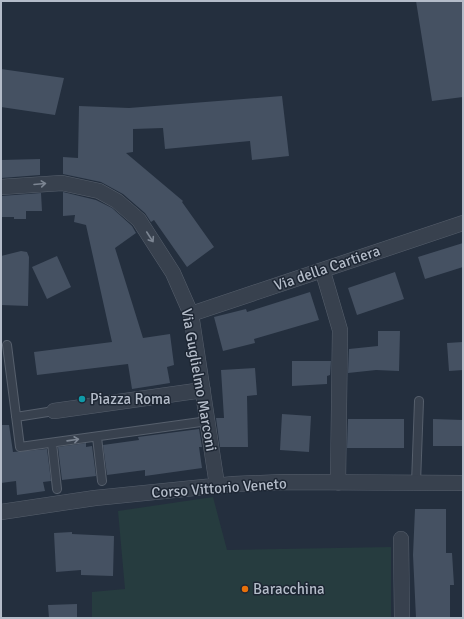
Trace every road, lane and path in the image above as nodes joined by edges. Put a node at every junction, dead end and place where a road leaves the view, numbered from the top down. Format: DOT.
graph roads {
  1 [pos="1,187"];
  2 [pos="463,222"];
  3 [pos="322,272"];
  4 [pos="191,314"];
  5 [pos="7,345"];
  6 [pos="204,390"];
  7 [pos="419,401"];
  8 [pos="54,412"];
  9 [pos="16,417"];
  10 [pos="208,421"];
  11 [pos="97,436"];
  12 [pos="52,443"];
  13 [pos="102,481"];
  14 [pos="338,483"];
  15 [pos="416,483"];
  16 [pos="463,483"];
  17 [pos="217,485"];
  18 [pos="57,489"];
  19 [pos="1,512"];
  20 [pos="401,539"];
  21 [pos="402,618"];
  1 -- 4 [label="street, Via Guglielmo Marconi, one-way"];
  2 -- 4 [label="street, Via della Cartiera"];
  3 -- 14 [label="street"];
  4 -- 6 [label="street, Via Guglielmo Marconi"];
  5 -- 9 [label="lane"];
  6 -- 8 [label="street"];
  6 -- 10 [label="street, Via Guglielmo Marconi"];
  7 -- 15 [label="lane"];
  8 -- 9 [label="lane"];
  9 -- 12 [label="lane"];
  10 -- 11 [label="lane"];
  10 -- 17 [label="street, Via Guglielmo Marconi"];
  12 -- 11 [label="lane, one-way"];
  11 -- 13 [label="lane"];
  12 -- 18 [label="lane"];
  14 -- 15 [label="street, Corso Vittorio Veneto"];
  14 -- 17 [label="street, Corso Vittorio Veneto"];
  15 -- 16 [label="street, Corso Vittorio Veneto"];
  17 -- 19 [label="street, Corso Vittorio Veneto"];
  20 -- 21 [label="street"];
}
